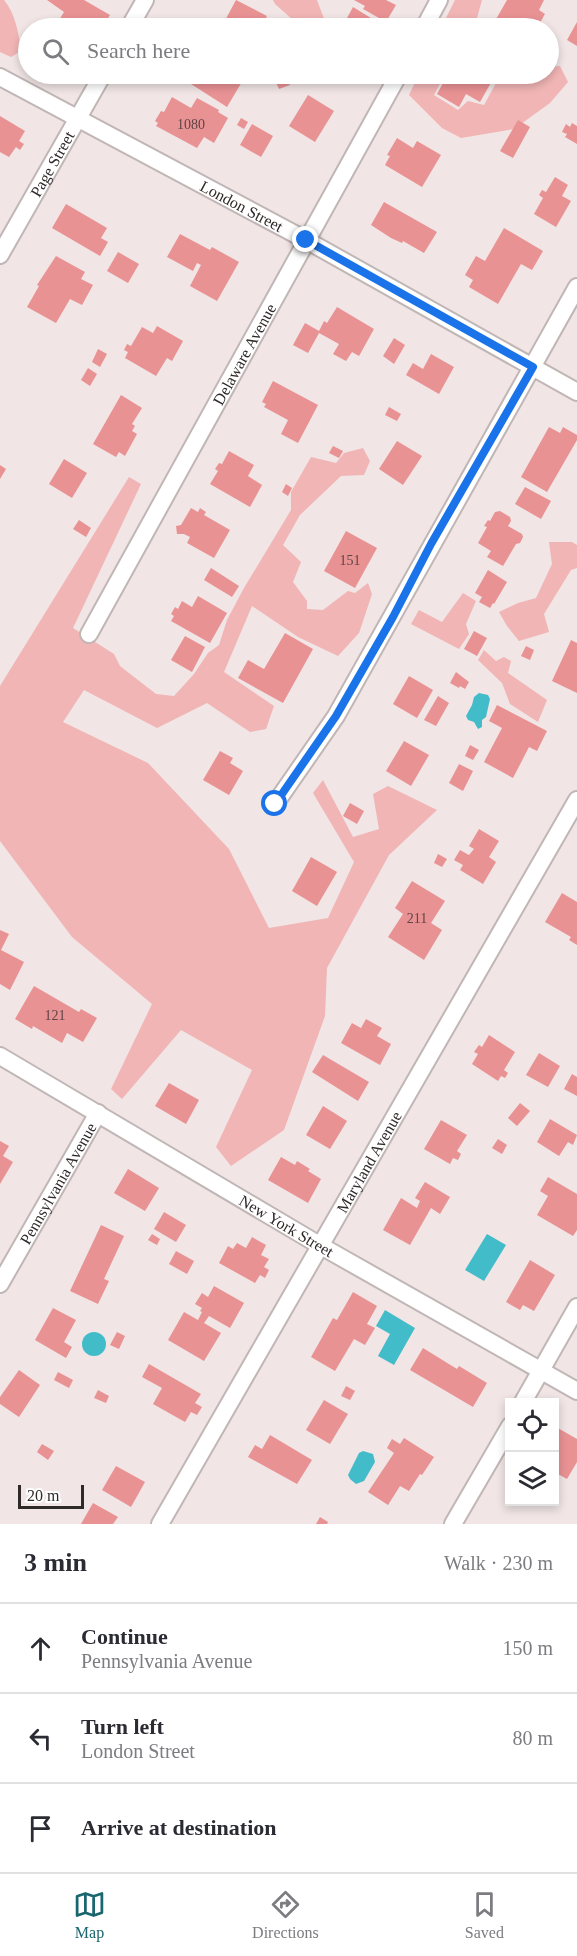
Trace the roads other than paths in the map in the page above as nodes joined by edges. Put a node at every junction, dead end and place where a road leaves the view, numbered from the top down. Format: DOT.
graph roads {
  1 [pos="146,0"];
  2 [pos="439,0"];
  3 [pos="135,18"];
  4 [pos="429,18"];
  5 [pos="0,78"];
  6 [pos="98,84"];
  7 [pos="393,84"];
  8 [pos="78,119"];
  9 [pos="306,240"];
  10 [pos="0,255"];
  11 [pos="577,287"];
  12 [pos="533,367"];
  13 [pos="577,392"];
  14 [pos="89,634"];
  15 [pos="577,800"];
  16 [pos="275,804"];
  17 [pos="0,1056"];
  18 [pos="98,1113"];
  19 [pos="321,1246"];
  20 [pos="0,1284"];
  21 [pos="577,1307"];
  22 [pos="541,1371"];
  23 [pos="577,1391"];
  24 [pos="525,1398"];
  25 [pos="505,1434"];
  26 [pos="160,1524"];
  27 [pos="453,1524"];
  1 -- 3 [label="street"];
  2 -- 4 [label="street"];
  5 -- 8 [label="street, London Street"];
  6 -- 8 [label="street, Page Street"];
  7 -- 9 [label="street, Delaware Avenue"];
  8 -- 9 [label="street, London Street"];
  8 -- 10 [label="street, Page Street"];
  9 -- 12 [label="street, London Street"];
  9 -- 14 [label="street, Delaware Avenue"];
  11 -- 12 [label="street"];
  12 -- 13 [label="street, London Street"];
  12 -- 16 [label="street"];
  15 -- 19 [label="street, Maryland Avenue"];
  17 -- 18 [label="street, New York Street"];
  18 -- 19 [label="street, New York Street"];
  18 -- 20 [label="street, Pennsylvania Avenue"];
  19 -- 22 [label="street, New York Street"];
  19 -- 26 [label="street, Maryland Avenue"];
  21 -- 22 [label="street"];
  22 -- 23 [label="street, New York Street"];
  22 -- 24 [label="street"];
  25 -- 27 [label="street"];
}
